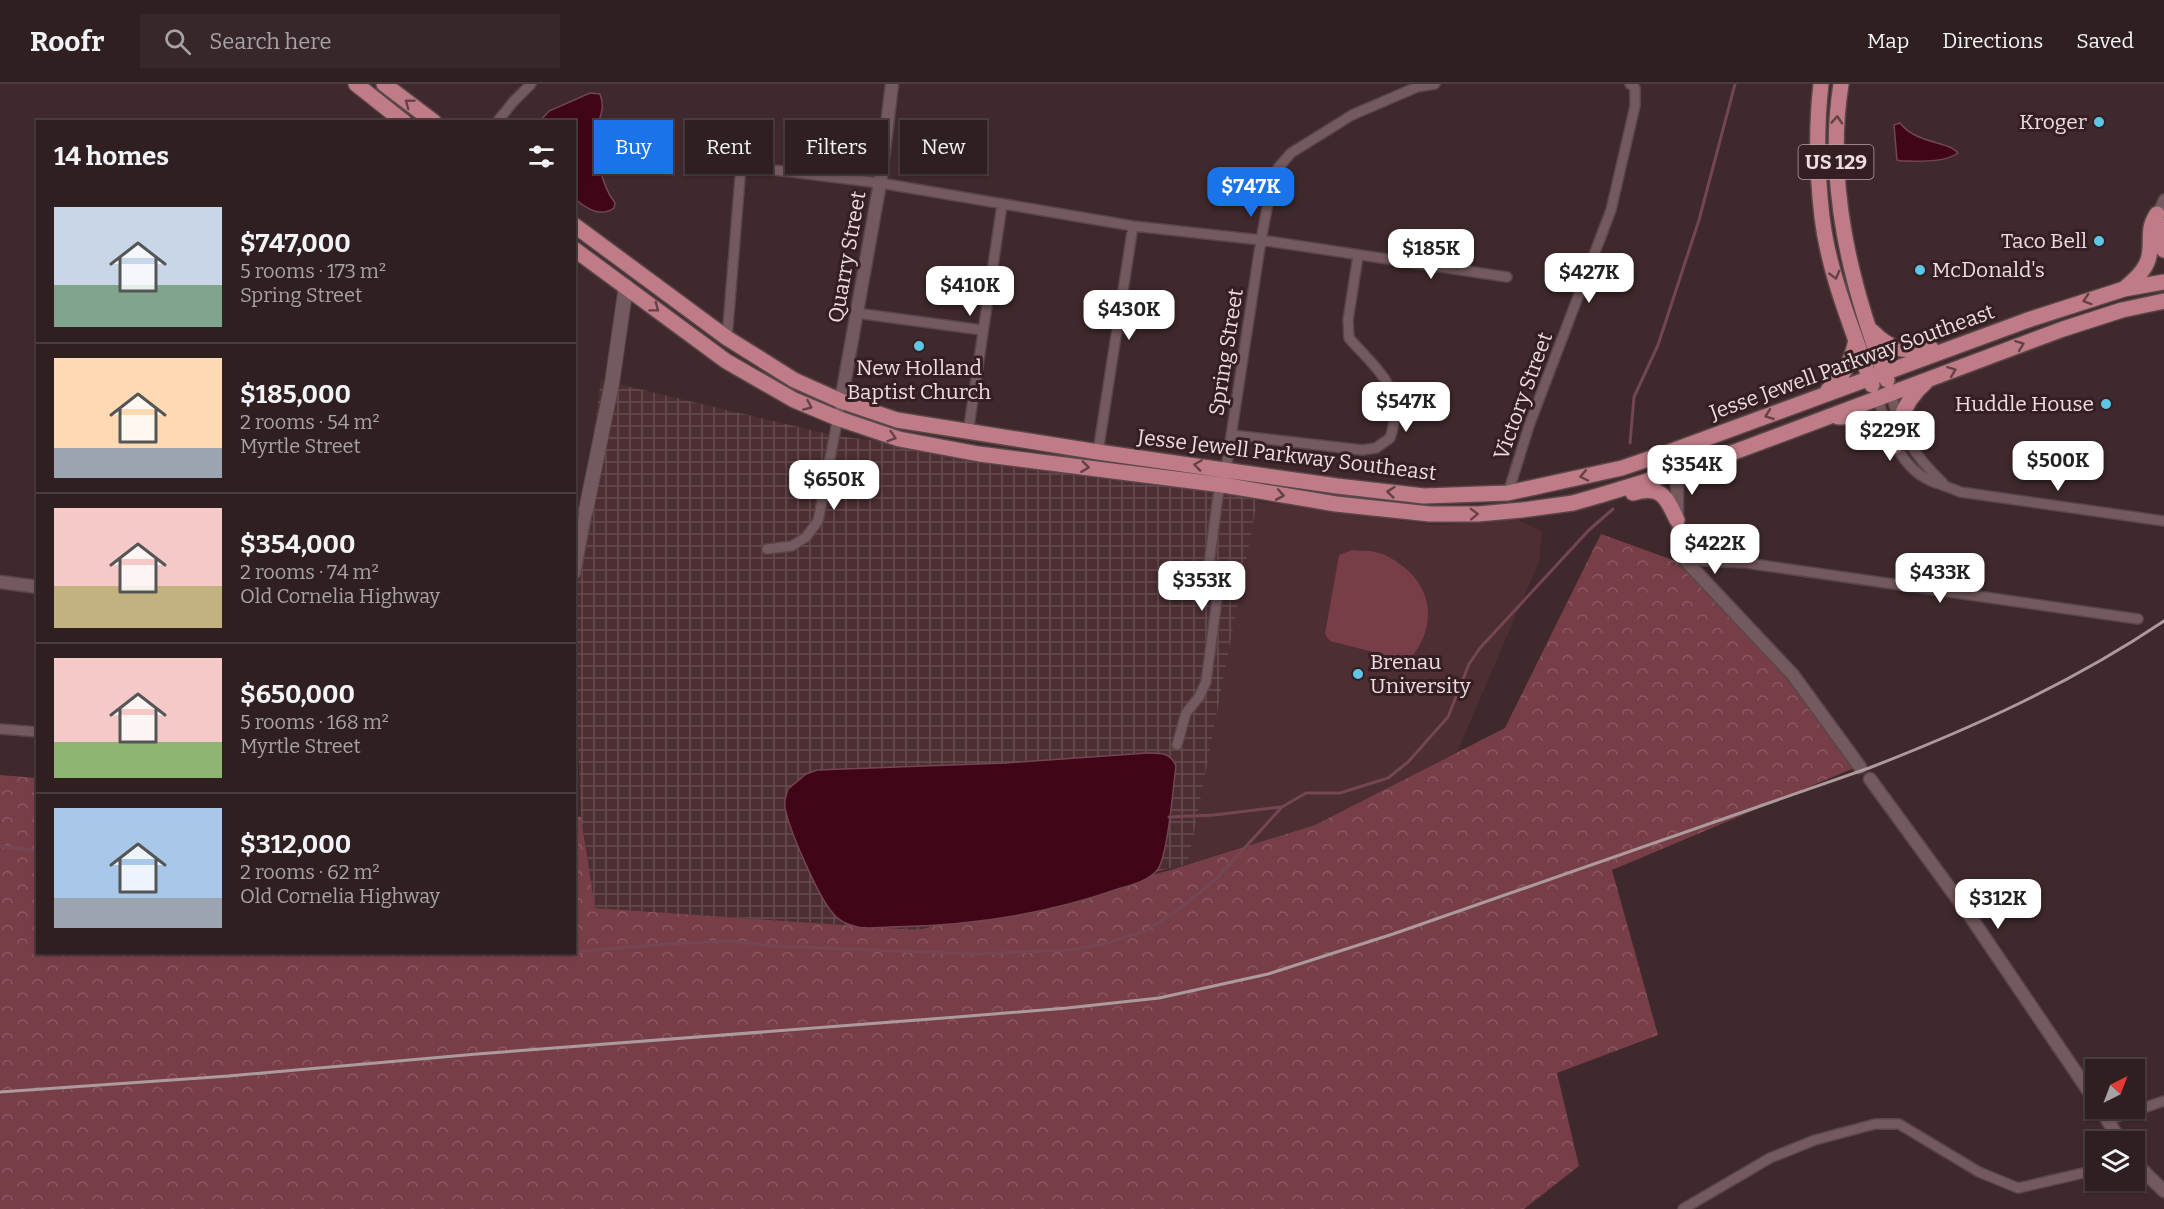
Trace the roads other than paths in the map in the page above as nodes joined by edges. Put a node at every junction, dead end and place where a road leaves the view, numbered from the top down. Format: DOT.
graph roads {
  1 [pos="356,84"];
  2 [pos="384,84"];
  3 [pos="531,84"];
  4 [pos="892,84"];
  5 [pos="1435,84"];
  6 [pos="1630,84"];
  7 [pos="1821,84"];
  8 [pos="1841,84"];
  9 [pos="401,120"];
  10 [pos="431,120"];
  11 [pos="499,120"];
  12 [pos="773,170"];
  13 [pos="740,174"];
  14 [pos="880,183"];
  15 [pos="2164,199"];
  16 [pos="1002,205"];
  17 [pos="2157,214"];
  18 [pos="576,226"];
  19 [pos="1133,226"];
  20 [pos="1261,240"];
  21 [pos="576,250"];
  22 [pos="2164,250"];
  23 [pos="1359,256"];
  24 [pos="1508,278"];
  25 [pos="2164,282"];
  26 [pos="626,286"];
  27 [pos="2124,289"];
  28 [pos="2164,301"];
  29 [pos="856,313"];
  30 [pos="982,330"];
  31 [pos="1870,330"];
  32 [pos="727,338"];
  33 [pos="1856,340"];
  34 [pos="1955,346"];
  35 [pos="1876,374"];
  36 [pos="1928,380"];
  37 [pos="1891,392"];
  38 [pos="1824,394"];
  39 [pos="1877,398"];
  40 [pos="841,401"];
  41 [pos="837,418"];
  42 [pos="1826,418"];
  43 [pos="1900,421"];
  44 [pos="968,433"];
  45 [pos="1232,435"];
  46 [pos="1895,446"];
  47 [pos="1098,452"];
  48 [pos="1226,469"];
  49 [pos="1677,472"];
  50 [pos="1223,485"];
  51 [pos="1945,485"];
  52 [pos="1508,493"];
  53 [pos="1601,495"];
  54 [pos="580,509"];
  55 [pos="1677,520"];
  56 [pos="2164,521"];
  57 [pos="767,549"];
  58 [pos="576,552"];
  59 [pos="1685,560"];
  60 [pos="0,582"];
  61 [pos="36,587"];
  62 [pos="2138,619"];
  63 [pos="0,729"];
  64 [pos="36,732"];
  65 [pos="1177,745"];
  66 [pos="1860,767"];
  67 [pos="1870,780"];
  68 [pos="2085,1086"];
  69 [pos="2160,1103"];
  70 [pos="2108,1120"];
  71 [pos="2114,1131"];
  72 [pos="2085,1173"];
  73 [pos="2145,1173"];
  74 [pos="2164,1191"];
  75 [pos="1683,1209"];
  1 -- 9 [label="main road"];
  10 -- 2 [label="main road, one-way"];
  3 -- 11 [label="street"];
  4 -- 14 [label="street, Quarry Street"];
  5 -- 20 [label="street, Spring Street"];
  6 -- 52 [label="street, Victory Street"];
  7 -- 33 [label="main road, US 129, one-way"];
  31 -- 8 [label="main road, US 129, one-way"];
  12 -- 14 [label="street"];
  13 -- 32 [label="street"];
  14 -- 16 [label="street"];
  14 -- 29 [label="street, Quarry Street"];
  15 -- 17 [label="street"];
  16 -- 19 [label="street"];
  16 -- 30 [label="street"];
  17 -- 22 [label="main road"];
  17 -- 27 [label="main road"];
  18 -- 32 [label="main road, Jesse Jewell Parkway Southeast"];
  19 -- 20 [label="street"];
  19 -- 47 [label="street"];
  20 -- 23 [label="street"];
  20 -- 45 [label="street, Spring Street"];
  21 -- 26 [label="main road, Jesse Jewell Parkway Southeast"];
  23 -- 24 [label="street"];
  23 -- 45 [label="street"];
  25 -- 27 [label="main road, Jesse Jewell Parkway Southeast"];
  26 -- 41 [label="main road, Jesse Jewell Parkway Southeast, one-way"];
  26 -- 54 [label="main road"];
  27 -- 34 [label="main road, Jesse Jewell Parkway Southeast, one-way"];
  36 -- 28 [label="main road, Jesse Jewell Parkway Southeast, one-way"];
  29 -- 30 [label="street"];
  29 -- 40 [label="street, Quarry Street"];
  30 -- 44 [label="street"];
  31 -- 34 [label="main road"];
  31 -- 35 [label="main road"];
  32 -- 40 [label="main road, Jesse Jewell Parkway Southeast"];
  33 -- 35 [label="main road, US 129"];
  33 -- 38 [label="main road"];
  34 -- 35 [label="main road, Jesse Jewell Parkway Southeast"];
  35 -- 37 [label="main road"];
  35 -- 38 [label="main road, Jesse Jewell Parkway Southeast"];
  35 -- 39 [label="main road, US 129"];
  36 -- 37 [label="main road, Jesse Jewell Parkway Southeast"];
  36 -- 43 [label="main road"];
  37 -- 39 [label="main road, Jesse Jewell Parkway Southeast"];
  37 -- 43 [label="street"];
  38 -- 52 [label="main road, Jesse Jewell Parkway Southeast, one-way"];
  39 -- 42 [label="main road, Jesse Jewell Parkway Southeast"];
  39 -- 46 [label="street"];
  40 -- 41 [label="street"];
  40 -- 44 [label="main road, Jesse Jewell Parkway Southeast"];
  41 -- 50 [label="main road, Jesse Jewell Parkway Southeast, one-way"];
  41 -- 57 [label="street"];
  42 -- 46 [label="main road"];
  42 -- 49 [label="main road, Jesse Jewell Parkway Southeast"];
  43 -- 51 [label="street"];
  44 -- 47 [label="main road, Jesse Jewell Parkway Southeast"];
  45 -- 48 [label="street, Spring Street"];
  46 -- 51 [label="street"];
  48 -- 47 [label="main road, Jesse Jewell Parkway Southeast, one-way"];
  48 -- 50 [label="street, Spring Street"];
  52 -- 48 [label="main road, Jesse Jewell Parkway Southeast, one-way"];
  49 -- 53 [label="main road, Jesse Jewell Parkway Southeast"];
  49 -- 55 [label="street"];
  50 -- 53 [label="main road, Jesse Jewell Parkway Southeast, one-way"];
  50 -- 65 [label="street, Spring Street"];
  51 -- 56 [label="street"];
  53 -- 55 [label="main road"];
  54 -- 58 [label="street"];
  55 -- 59 [label="street"];
  59 -- 62 [label="street"];
  59 -- 66 [label="street"];
  60 -- 61 [label="street"];
  63 -- 64 [label="street"];
  67 -- 68 [label="street"];
  69 -- 70 [label="street"];
  70 -- 71 [label="street"];
  72 -- 75 [label="street"];
  73 -- 74 [label="street"];
}
